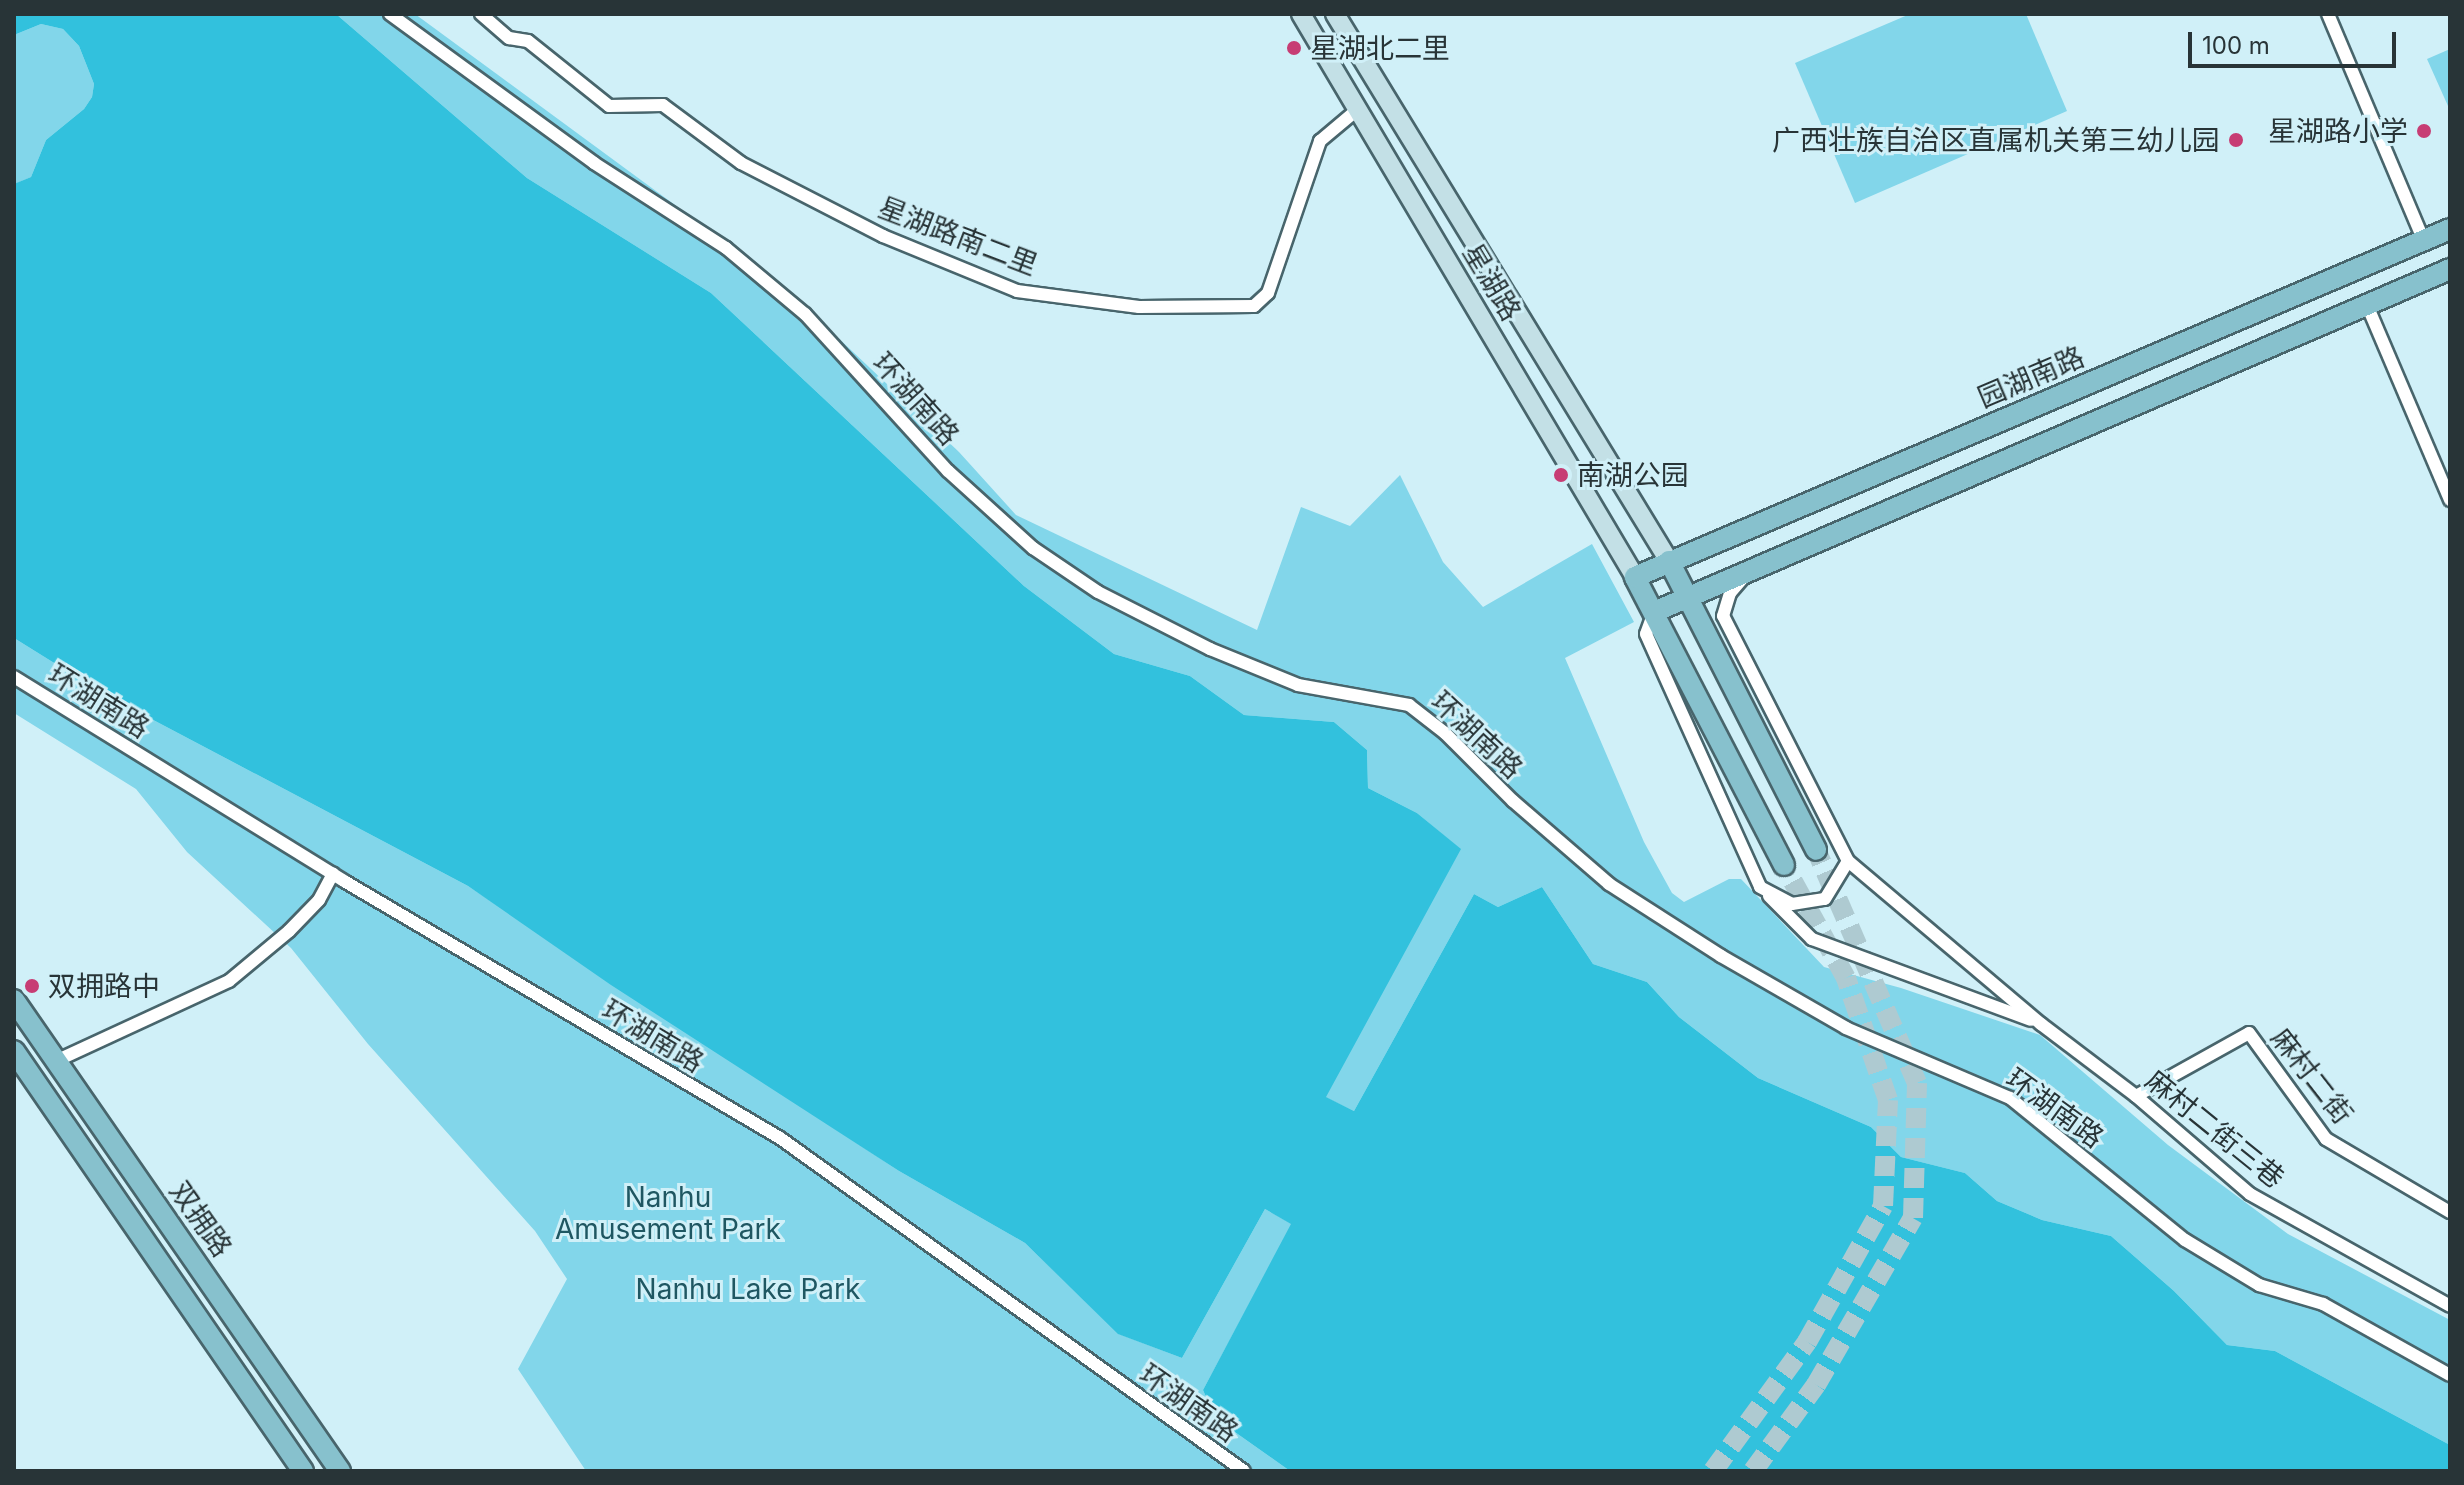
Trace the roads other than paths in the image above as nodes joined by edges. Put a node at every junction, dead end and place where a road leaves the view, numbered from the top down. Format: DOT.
graph roads {
  1 [pos="390,14"];
  2 [pos="481,14"];
  3 [pos="1301,14"];
  4 [pos="1335,14"];
  5 [pos="2328,14"];
  6 [pos="1357,110"];
  7 [pos="2450,229"];
  8 [pos="2424,241"];
  9 [pos="2450,269"];
  10 [pos="2367,305"];
  11 [pos="2450,500"];
  12 [pos="1669,561"];
  13 [pos="1752,569"];
  14 [pos="1635,577"];
  15 [pos="1687,596"];
  16 [pos="1654,612"];
  17 [pos="14,677"];
  18 [pos="1816,850"];
  19 [pos="1848,861"];
  20 [pos="1784,865"];
  21 [pos="333,874"];
  22 [pos="1760,887"];
  23 [pos="14,1000"];
  24 [pos="2041,1024"];
  25 [pos="14,1051"];
  26 [pos="58,1060"];
  27 [pos="2136,1096"];
  28 [pos="2450,1212"];
  29 [pos="2450,1306"];
  30 [pos="2450,1375"];
  31 [pos="303,1471"];
  32 [pos="340,1471"];
  33 [pos="1244,1471"];
  1 -- 30 [label="street, 环湖南路"];
  2 -- 6 [label="street, 星湖路南二里"];
  3 -- 6 [label="main road, 星湖路"];
  4 -- 12 [label="main road, 星湖路"];
  5 -- 8 [label="street"];
  6 -- 14 [label="main road, 星湖路"];
  7 -- 8 [label="main road, 园湖南路"];
  8 -- 12 [label="main road, 园湖南路"];
  9 -- 10 [label="main road"];
  10 -- 11 [label="street"];
  10 -- 13 [label="main road"];
  12 -- 14 [label="main road, 园湖南路"];
  12 -- 15 [label="main road"];
  13 -- 15 [label="main road"];
  13 -- 19 [label="street"];
  14 -- 16 [label="main road"];
  15 -- 16 [label="main road"];
  15 -- 18 [label="main road"];
  16 -- 20 [label="main road"];
  16 -- 22 [label="street"];
  17 -- 21 [label="street, 环湖南路"];
  19 -- 22 [label="street"];
  19 -- 24 [label="street"];
  21 -- 26 [label="street"];
  21 -- 33 [label="street, 环湖南路"];
  22 -- 24 [label="street"];
  23 -- 26 [label="main road, 双拥路"];
  24 -- 27 [label="street, 麻村二街三巷"];
  25 -- 31 [label="main road, 双拥路"];
  26 -- 32 [label="main road, 双拥路"];
  27 -- 28 [label="street, 麻村二街"];
  27 -- 29 [label="street, 麻村二街三巷"];
}
